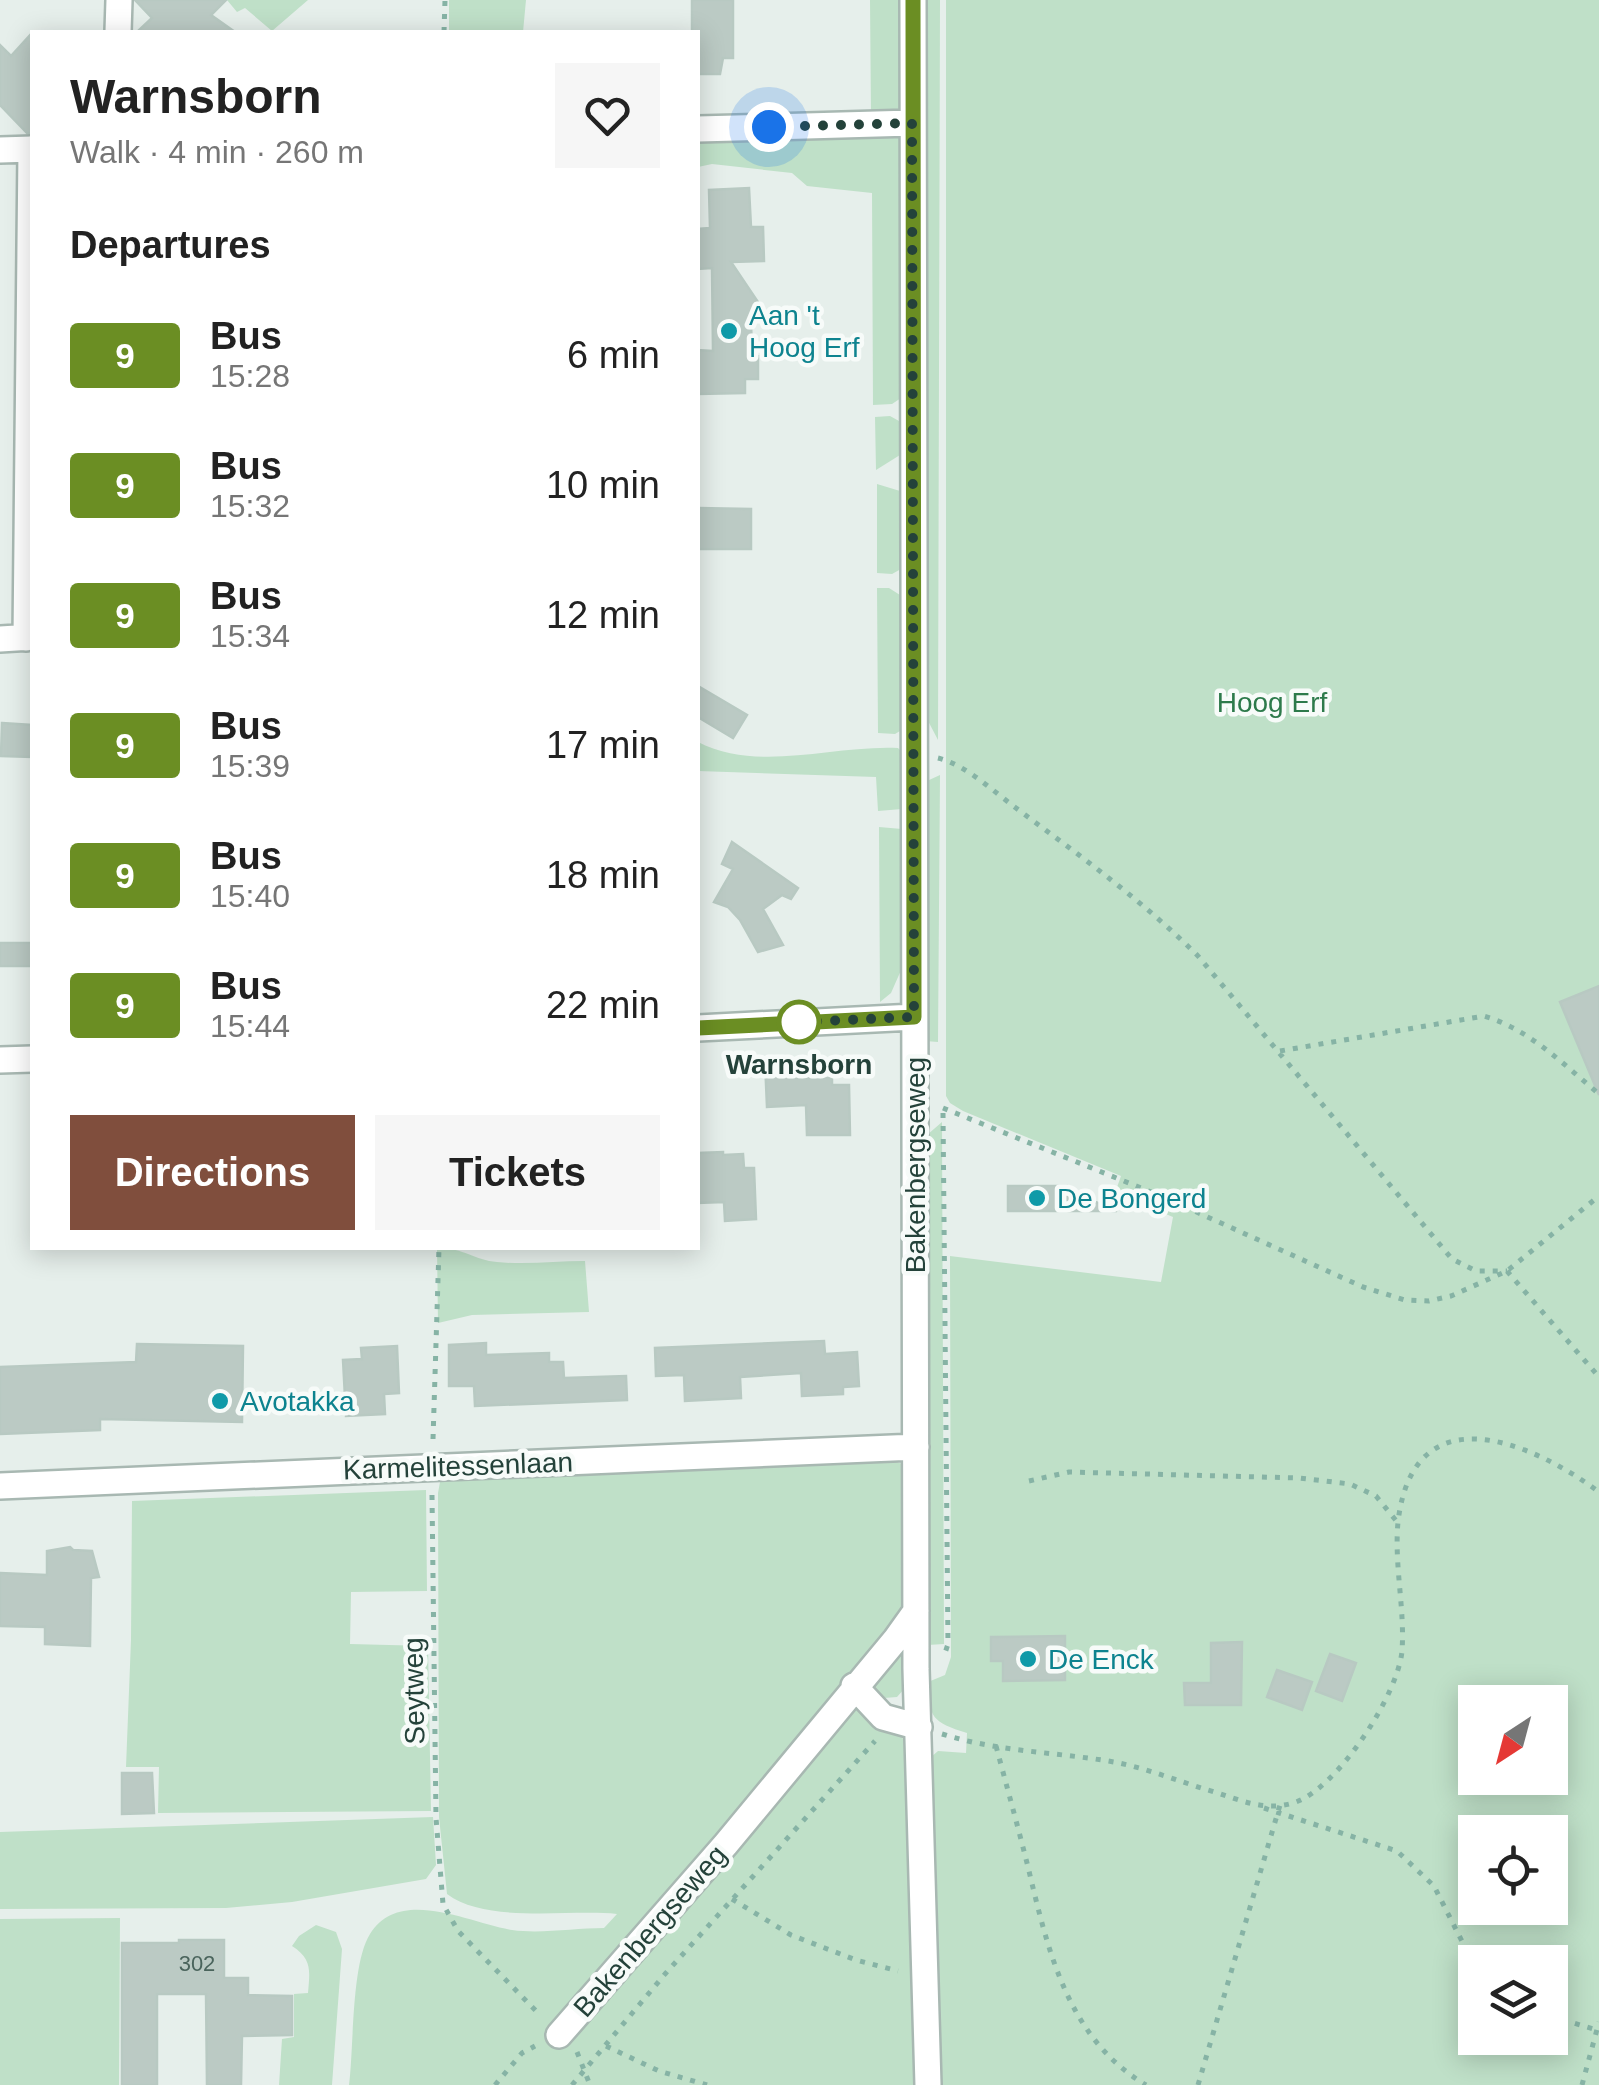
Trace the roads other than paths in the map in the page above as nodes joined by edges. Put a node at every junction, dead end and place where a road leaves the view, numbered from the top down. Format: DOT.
graph roads {
  1 [pos="118,0"];
  2 [pos="913,0"];
  3 [pos="118,30"];
  4 [pos="912,123"];
  5 [pos="700,129"];
  6 [pos="30,149"];
  7 [pos="0,150"];
  8 [pos="30,230"];
  9 [pos="20,638"];
  10 [pos="914,1017"];
  11 [pos="700,1028"];
  12 [pos="30,1059"];
  13 [pos="0,1060"];
  14 [pos="916,1446"];
  15 [pos="0,1486"];
  16 [pos="916,1611"];
  17 [pos="854,1686"];
  18 [pos="907,1724"];
  19 [pos="559,2035"];
  20 [pos="928,2085"];
  1 -- 3 [label="street"];
  2 -- 4 [label="street, Bakenbergseweg"];
  4 -- 5 [label="street"];
  4 -- 10 [label="street, Bakenbergseweg"];
  6 -- 7 [label="street"];
  8 -- 9 [label="street"];
  10 -- 11 [label="street"];
  10 -- 14 [label="street, Bakenbergseweg"];
  12 -- 13 [label="street"];
  14 -- 15 [label="street, Karmelitessenlaan"];
  14 -- 16 [label="street, Bakenbergseweg"];
  16 -- 17 [label="street, Bakenbergseweg"];
  16 -- 18 [label="street, Bakenbergseweg"];
  17 -- 18 [label="street"];
  17 -- 19 [label="street, Bakenbergseweg"];
  18 -- 20 [label="street, Bakenbergseweg"];
}
